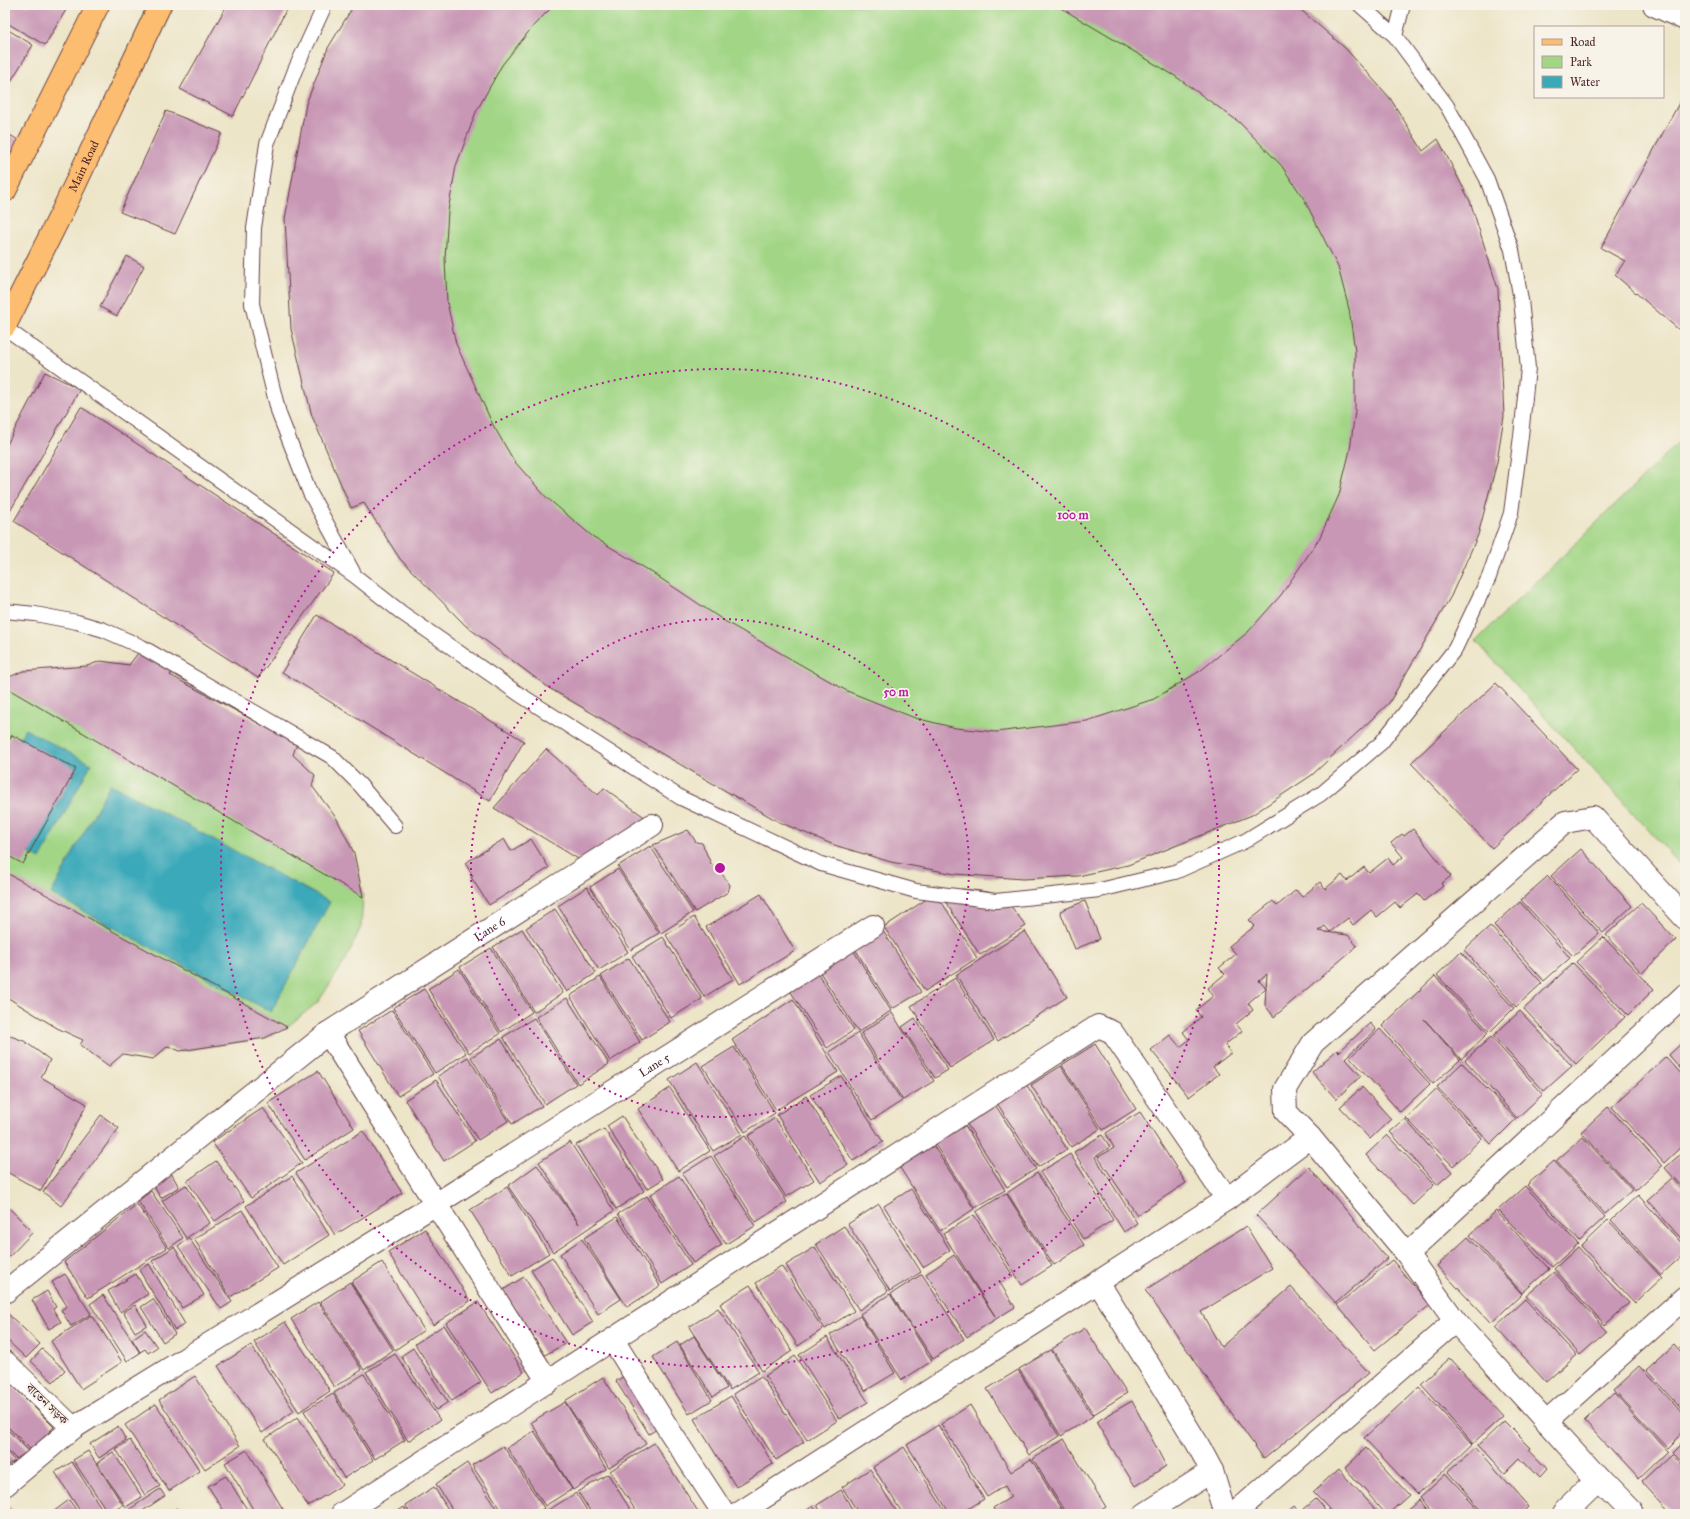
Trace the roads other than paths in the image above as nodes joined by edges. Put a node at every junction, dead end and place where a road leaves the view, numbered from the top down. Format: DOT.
graph roads {
  1 [pos="98,5"];
  2 [pos="160,5"];
  3 [pos="325,5"];
  4 [pos="1360,5"];
  5 [pos="1403,5"];
  6 [pos="1654,5"];
  7 [pos="1685,19"];
  8 [pos="1395,36"];
  9 [pos="5,191"];
  10 [pos="11,299"];
  11 [pos="5,327"];
  12 [pos="355,576"];
  13 [pos="5,611"];
  14 [pos="652,825"];
  15 [pos="395,826"];
  16 [pos="1685,918"];
  17 [pos="872,926"];
  18 [pos="1685,995"];
  19 [pos="328,1033"];
  20 [pos="1310,1137"];
  21 [pos="1227,1199"];
  22 [pos="436,1204"];
  23 [pos="1407,1254"];
  24 [pos="1098,1282"];
  25 [pos="5,1292"];
  26 [pos="1685,1297"];
  27 [pos="1455,1321"];
  28 [pos="613,1340"];
  29 [pos="5,1362"];
  30 [pos="548,1382"];
  31 [pos="1546,1422"];
  32 [pos="73,1428"];
  33 [pos="1212,1471"];
  34 [pos="1598,1480"];
  35 [pos="5,1485"];
  36 [pos="342,1514"];
  37 [pos="724,1514"];
  38 [pos="738,1514"];
  39 [pos="1144,1514"];
  40 [pos="1226,1514"];
  41 [pos="1234,1514"];
  42 [pos="1562,1514"];
  43 [pos="1632,1514"];
  1 -- 9 [label="main road"];
  2 -- 10 [label="main road, Main Road"];
  3 -- 12 [label="lane"];
  4 -- 8 [label="lane"];
  5 -- 8 [label="lane"];
  6 -- 7 [label="street"];
  8 -- 12 [label="lane"];
  10 -- 11 [label="main road, Main Road"];
  11 -- 12 [label="lane"];
  13 -- 15 [label="lane"];
  14 -- 19 [label="street, Lane 6"];
  16 -- 20 [label="street"];
  17 -- 22 [label="street, Lane 5"];
  18 -- 23 [label="street"];
  19 -- 22 [label="street"];
  19 -- 25 [label="street, Lane 6"];
  20 -- 21 [label="street"];
  20 -- 23 [label="street"];
  21 -- 24 [label="street"];
  21 -- 28 [label="street"];
  22 -- 30 [label="street"];
  22 -- 32 [label="street, Lane 5"];
  23 -- 27 [label="street"];
  24 -- 33 [label="street"];
  24 -- 38 [label="street"];
  26 -- 31 [label="street"];
  27 -- 31 [label="street"];
  27 -- 41 [label="street"];
  28 -- 30 [label="street"];
  28 -- 37 [label="street"];
  29 -- 32 [label="street, বাতেন সড়ক"];
  30 -- 36 [label="street"];
  31 -- 34 [label="street"];
  32 -- 35 [label="street, Lane 5"];
  33 -- 39 [label="street"];
  33 -- 40 [label="street"];
  34 -- 42 [label="street"];
  34 -- 43 [label="street"];
}
